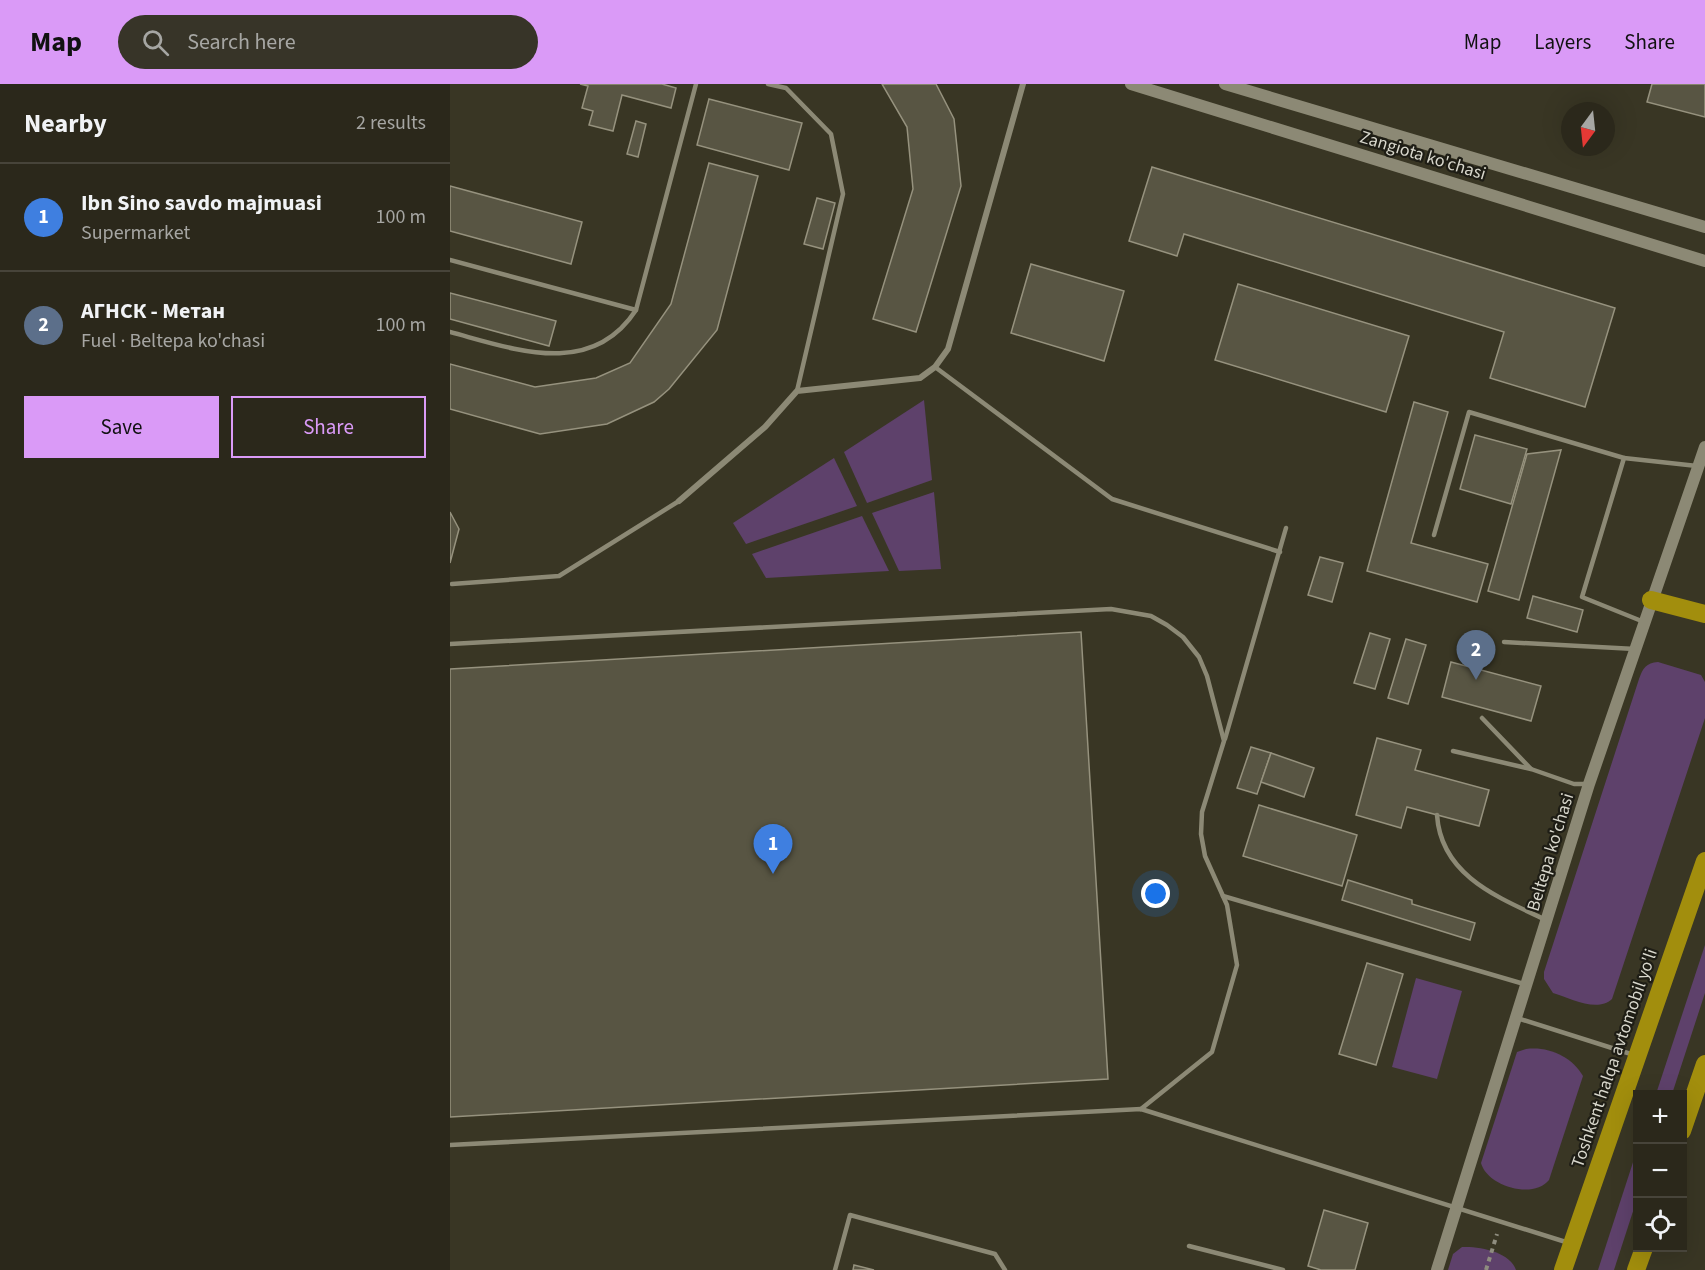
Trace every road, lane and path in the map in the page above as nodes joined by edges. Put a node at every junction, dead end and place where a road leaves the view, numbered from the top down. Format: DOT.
graph roads {
  1 [pos="696,84"];
  2 [pos="768,84"];
  3 [pos="1023,84"];
  4 [pos="1131,84"];
  5 [pos="1225,84"];
  6 [pos="1705,227"];
  7 [pos="450,260"];
  8 [pos="1705,261"];
  9 [pos="636,310"];
  10 [pos="450,332"];
  11 [pos="934,367"];
  12 [pos="797,391"];
  13 [pos="1705,447"];
  14 [pos="1624,458"];
  15 [pos="1697,466"];
  16 [pos="680,501"];
  17 [pos="1286,528"];
  18 [pos="1434,535"];
  19 [pos="1280,552"];
  20 [pos="452,584"];
  21 [pos="1651,600"];
  22 [pos="1705,614"];
  23 [pos="1644,622"];
  24 [pos="1504,642"];
  25 [pos="450,644"];
  26 [pos="1635,649"];
  27 [pos="1482,718"];
  28 [pos="1224,741"];
  29 [pos="1453,751"];
  30 [pos="1531,769"];
  31 [pos="1590,784"];
  32 [pos="1437,815"];
  33 [pos="1705,861"];
  34 [pos="1223,896"];
  35 [pos="1547,921"];
  36 [pos="1527,985"];
  37 [pos="1517,1018"];
  38 [pos="1636,1056"];
  39 [pos="1705,1064"];
  40 [pos="1141,1109"];
  41 [pos="1687,1119"];
  42 [pos="450,1145"];
  43 [pos="1457,1209"];
  44 [pos="1501,1222"];
  45 [pos="1572,1244"];
  46 [pos="1189,1246"];
  47 [pos="1643,1252"];
  48 [pos="835,1270"];
  49 [pos="1005,1270"];
  50 [pos="1283,1270"];
  51 [pos="1437,1270"];
  52 [pos="1486,1270"];
  53 [pos="1563,1270"];
  54 [pos="1636,1270"];
  1 -- 9 [label="lane"];
  2 -- 12 [label="lane"];
  3 -- 11 [label="street"];
  4 -- 8 [label="main road, Zangiota ko'chasi"];
  5 -- 6 [label="main road, Zangiota ko'chasi"];
  7 -- 9 [label="lane"];
  9 -- 10 [label="lane"];
  11 -- 12 [label="street"];
  11 -- 19 [label="lane"];
  12 -- 16 [label="street"];
  13 -- 15 [label="main road, Beltepa ko'chasi"];
  14 -- 15 [label="lane"];
  14 -- 18 [label="lane"];
  14 -- 23 [label="lane"];
  15 -- 21 [label="main road, Beltepa ko'chasi"];
  16 -- 20 [label="lane"];
  17 -- 19 [label="lane"];
  19 -- 28 [label="lane"];
  21 -- 22 [label="highway"];
  21 -- 23 [label="main road, Beltepa ko'chasi"];
  23 -- 26 [label="main road, Beltepa ko'chasi"];
  24 -- 26 [label="lane"];
  25 -- 28 [label="lane"];
  26 -- 31 [label="main road, Beltepa ko'chasi"];
  27 -- 30 [label="lane"];
  28 -- 34 [label="lane"];
  29 -- 30 [label="lane"];
  30 -- 31 [label="lane"];
  31 -- 35 [label="main road, Beltepa ko'chasi"];
  32 -- 35 [label="lane"];
  33 -- 38 [label="highway, Toshkent halqa avtomobil yo'li"];
  34 -- 36 [label="lane"];
  34 -- 40 [label="lane"];
  35 -- 36 [label="main road, Beltepa ko'chasi"];
  36 -- 37 [label="main road, Beltepa ko'chasi"];
  37 -- 38 [label="lane"];
  37 -- 43 [label="main road, Beltepa ko'chasi"];
  38 -- 45 [label="highway, Toshkent halqa avtomobil yo'li"];
  39 -- 41 [label="highway"];
  40 -- 42 [label="lane"];
  40 -- 43 [label="lane"];
  43 -- 44 [label="lane"];
  43 -- 51 [label="main road, Beltepa ko'chasi"];
  44 -- 45 [label="lane"];
  44 -- 52 [label="path"];
  45 -- 53 [label="highway, Toshkent halqa avtomobil yo'li"];
  46 -- 50 [label="lane"];
  47 -- 54 [label="highway"];
  48 -- 49 [label="lane"];
}
